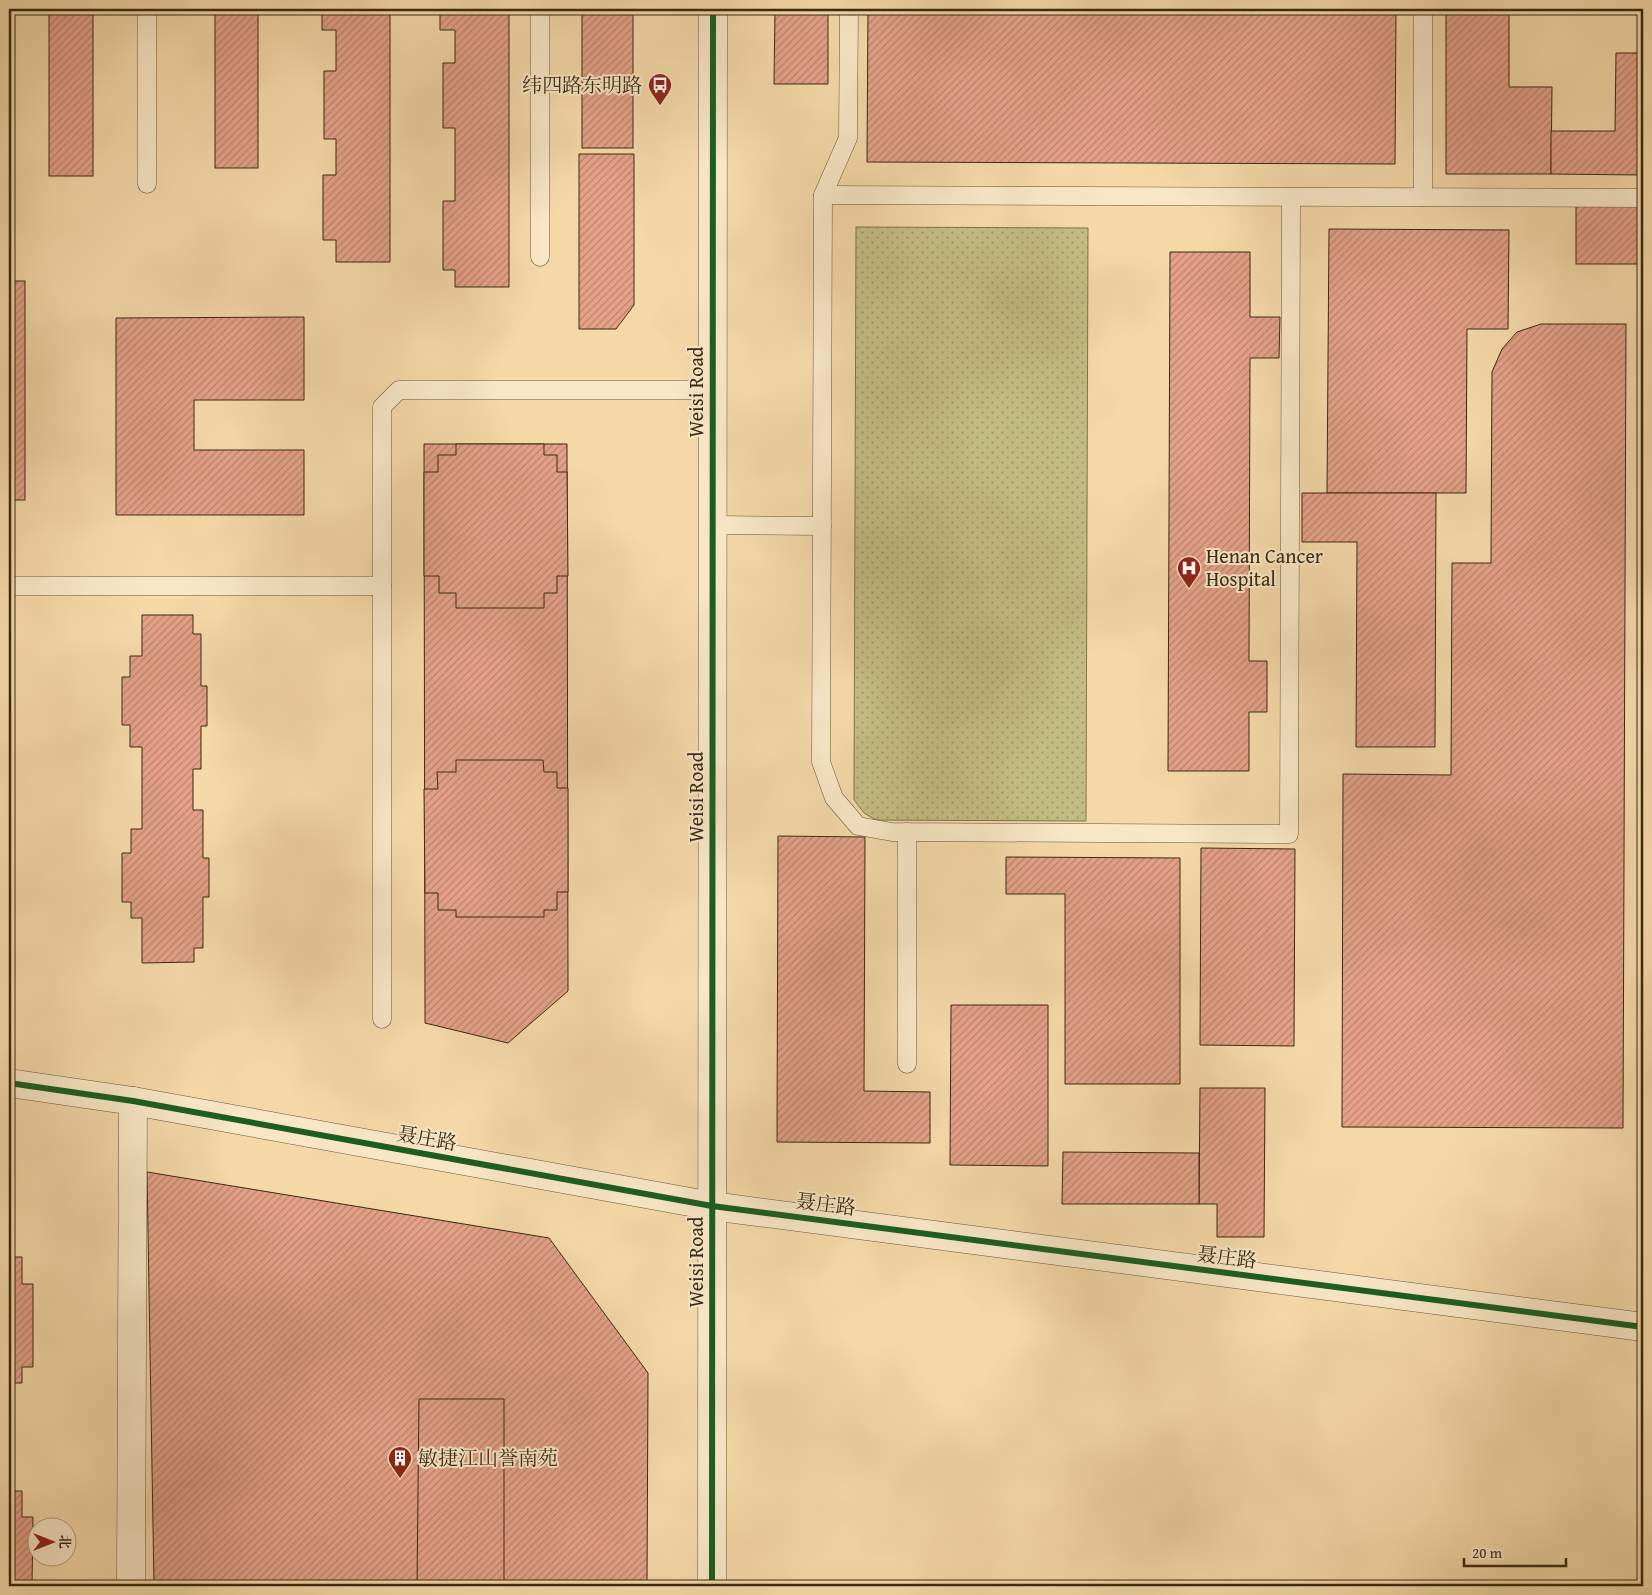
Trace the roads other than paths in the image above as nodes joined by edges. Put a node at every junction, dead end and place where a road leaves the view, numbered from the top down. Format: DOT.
graph roads {
  1 [pos="148,9"];
  2 [pos="540,9"];
  3 [pos="713,9"];
  4 [pos="849,9"];
  5 [pos="1423,9"];
  6 [pos="148,184"];
  7 [pos="823,195"];
  8 [pos="1291,197"];
  9 [pos="1423,197"];
  10 [pos="1643,198"];
  11 [pos="540,257"];
  12 [pos="713,390"];
  13 [pos="713,525"];
  14 [pos="822,526"];
  15 [pos="9,586"];
  16 [pos="382,586"];
  17 [pos="907,832"];
  18 [pos="382,1019"];
  19 [pos="907,1064"];
  20 [pos="9,1083"];
  21 [pos="133,1101"];
  22 [pos="712,1206"];
  23 [pos="1643,1327"];
  24 [pos="131,1586"];
  25 [pos="712,1586"];
  1 -- 6 [label="lane"];
  2 -- 11 [label="lane"];
  3 -- 12 [label="street, Weisi Road"];
  4 -- 7 [label="lane"];
  5 -- 9 [label="lane"];
  7 -- 8 [label="lane"];
  7 -- 14 [label="lane"];
  8 -- 9 [label="lane"];
  8 -- 17 [label="lane"];
  9 -- 10 [label="lane"];
  12 -- 13 [label="street, Weisi Road"];
  12 -- 16 [label="lane"];
  13 -- 14 [label="lane"];
  13 -- 22 [label="street, Weisi Road"];
  14 -- 17 [label="lane"];
  15 -- 16 [label="lane"];
  16 -- 18 [label="lane"];
  17 -- 19 [label="lane"];
  20 -- 21 [label="street, 聂庄路"];
  21 -- 22 [label="street, 聂庄路"];
  21 -- 24 [label="street"];
  22 -- 23 [label="street, 聂庄路"];
  22 -- 25 [label="street, Weisi Road"];
}
